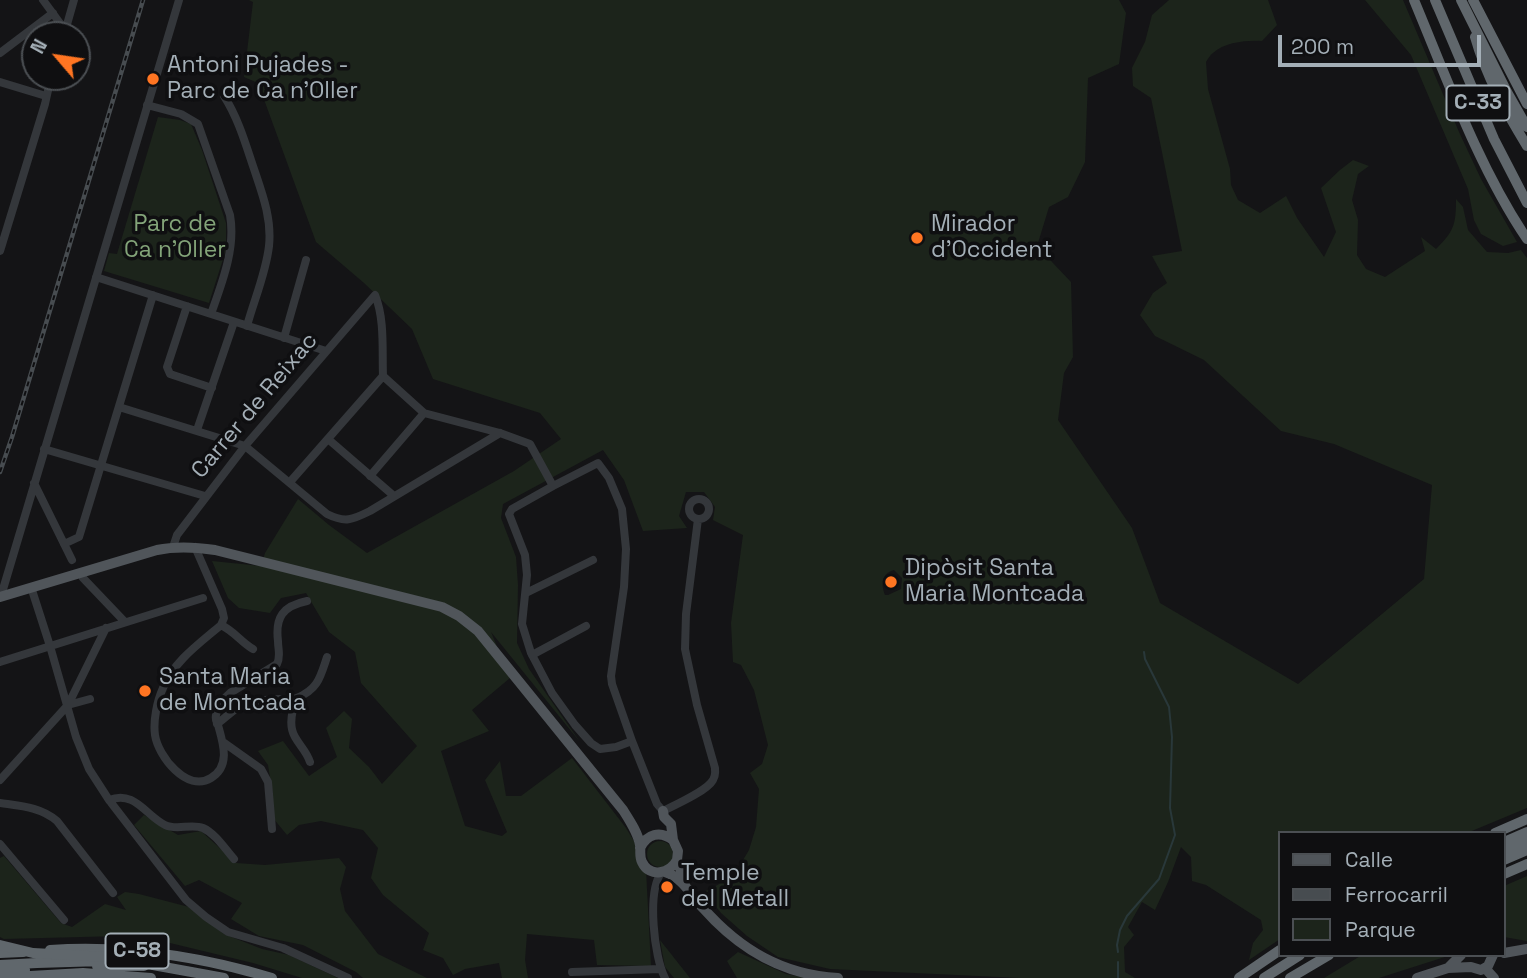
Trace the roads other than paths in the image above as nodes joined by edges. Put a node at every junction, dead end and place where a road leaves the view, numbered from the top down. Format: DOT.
graph roads {
  1 [pos="43,0"];
  2 [pos="74,0"];
  3 [pos="179,0"];
  4 [pos="1414,0"];
  5 [pos="1435,0"];
  6 [pos="1461,0"];
  7 [pos="1473,0"];
  8 [pos="53,13"];
  9 [pos="1469,18"];
  10 [pos="58,21"];
  11 [pos="67,21"];
  12 [pos="2,47"];
  13 [pos="0,82"];
  14 [pos="47,91"];
  15 [pos="46,96"];
  16 [pos="224,96"];
  17 [pos="1525,99"];
  18 [pos="148,106"];
  19 [pos="1527,127"];
  20 [pos="1527,146"];
  21 [pos="1527,203"];
  22 [pos="1527,239"];
  23 [pos="1,246"];
  24 [pos="306,260"];
  25 [pos="96,277"];
  26 [pos="153,295"];
  27 [pos="187,306"];
  28 [pos="211,314"];
  29 [pos="234,322"];
  30 [pos="247,326"];
  31 [pos="284,338"];
  32 [pos="326,351"];
  33 [pos="383,376"];
  34 [pos="212,388"];
  35 [pos="119,407"];
  36 [pos="424,413"];
  37 [pos="197,430"];
  38 [pos="500,433"];
  39 [pos="328,439"];
  40 [pos="245,446"];
  41 [pos="44,449"];
  42 [pos="101,465"];
  43 [pos="370,476"];
  44 [pos="290,481"];
  45 [pos="34,484"];
  46 [pos="552,486"];
  47 [pos="205,496"];
  48 [pos="394,496"];
  49 [pos="698,519"];
  50 [pos="64,544"];
  51 [pos="173,547"];
  52 [pos="195,547"];
  53 [pos="72,560"];
  54 [pos="593,560"];
  55 [pos="83,578"];
  56 [pos="31,587"];
  57 [pos="526,593"];
  58 [pos="0,597"];
  59 [pos="203,598"];
  60 [pos="307,601"];
  61 [pos="124,621"];
  62 [pos="221,625"];
  63 [pos="586,626"];
  64 [pos="106,628"];
  65 [pos="50,646"];
  66 [pos="253,649"];
  67 [pos="532,655"];
  68 [pos="327,657"];
  69 [pos="0,662"];
  70 [pos="297,698"];
  71 [pos="90,699"];
  72 [pos="68,705"];
  73 [pos="218,724"];
  74 [pos="632,741"];
  75 [pos="223,742"];
  76 [pos="310,762"];
  77 [pos="0,780"];
  78 [pos="108,800"];
  79 [pos="0,803"];
  80 [pos="663,814"];
  81 [pos="1527,819"];
  82 [pos="634,828"];
  83 [pos="272,829"];
  84 [pos="1500,831"];
  85 [pos="1527,832"];
  86 [pos="654,835"];
  87 [pos="673,840"];
  88 [pos="1506,841"];
  89 [pos="1527,841"];
  90 [pos="0,844"];
  91 [pos="640,849"];
  92 [pos="1506,850"];
  93 [pos="1527,850"];
  94 [pos="234,859"];
  95 [pos="1506,859"];
  96 [pos="677,860"];
  97 [pos="1527,864"];
  98 [pos="650,870"];
  99 [pos="663,872"];
  100 [pos="1506,872"];
  101 [pos="686,886"];
  102 [pos="113,893"];
  103 [pos="654,912"];
  104 [pos="64,920"];
  105 [pos="0,945"];
  106 [pos="1278,951"];
  107 [pos="0,953"];
  108 [pos="1297,957"];
  109 [pos="1326,957"];
  110 [pos="1461,957"];
  111 [pos="1464,957"];
  112 [pos="1493,957"];
  113 [pos="0,965"];
  114 [pos="162,966"];
  115 [pos="1471,967"];
  116 [pos="660,968"];
  117 [pos="1448,968"];
  118 [pos="1485,968"];
  119 [pos="572,972"];
  120 [pos="0,975"];
  121 [pos="599,975"];
  122 [pos="1243,975"];
  123 [pos="1268,975"];
  124 [pos="7,978"];
  125 [pos="151,978"];
  126 [pos="224,978"];
  127 [pos="272,978"];
  128 [pos="348,978"];
  129 [pos="665,978"];
  130 [pos="838,978"];
  131 [pos="1290,978"];
  132 [pos="1417,978"];
  133 [pos="1494,978"];
  1 -- 8 [label="street"];
  2 -- 11 [label="street"];
  3 -- 18 [label="street"];
  4 -- 22 [label="highway, C-33"];
  5 -- 21 [label="highway, C-33"];
  6 -- 9 [label="highway"];
  7 -- 17 [label="highway"];
  8 -- 10 [label="street"];
  8 -- 12 [label="street"];
  9 -- 19 [label="highway"];
  9 -- 20 [label="highway"];
  13 -- 15 [label="street"];
  14 -- 15 [label="street"];
  15 -- 23 [label="street"];
  16 -- 30 [label="street"];
  18 -- 25 [label="street"];
  18 -- 28 [label="street"];
  24 -- 31 [label="street"];
  25 -- 26 [label="street"];
  25 -- 41 [label="street"];
  26 -- 27 [label="street"];
  26 -- 35 [label="street"];
  27 -- 28 [label="street"];
  27 -- 34 [label="street"];
  28 -- 29 [label="street"];
  29 -- 30 [label="street"];
  29 -- 34 [label="street"];
  30 -- 31 [label="street"];
  31 -- 32 [label="street"];
  32 -- 33 [label="street, Carrer de Reixac"];
  32 -- 40 [label="street, Carrer de Reixac"];
  33 -- 36 [label="street"];
  33 -- 39 [label="street"];
  34 -- 37 [label="street"];
  35 -- 37 [label="street"];
  35 -- 42 [label="street"];
  36 -- 38 [label="street"];
  36 -- 43 [label="street"];
  37 -- 40 [label="street"];
  38 -- 46 [label="street"];
  38 -- 48 [label="street"];
  39 -- 43 [label="street"];
  39 -- 44 [label="street"];
  40 -- 44 [label="street"];
  40 -- 47 [label="street, Carrer de Reixac"];
  41 -- 42 [label="street"];
  41 -- 45 [label="street"];
  42 -- 47 [label="street"];
  42 -- 50 [label="street"];
  43 -- 48 [label="street"];
  44 -- 48 [label="street"];
  45 -- 50 [label="street"];
  45 -- 58 [label="street"];
  46 -- 57 [label="street"];
  46 -- 74 [label="street"];
  47 -- 51 [label="street, Carrer de Reixac"];
  49 -- 80 [label="street"];
  50 -- 53 [label="street"];
  51 -- 52 [label="main road"];
  51 -- 56 [label="main road"];
  52 -- 62 [label="street"];
  52 -- 82 [label="main road"];
  54 -- 57 [label="street"];
  55 -- 61 [label="street"];
  56 -- 58 [label="main road"];
  56 -- 65 [label="street"];
  57 -- 67 [label="street"];
  59 -- 61 [label="street"];
  60 -- 73 [label="street"];
  61 -- 64 [label="street"];
  62 -- 66 [label="street"];
  62 -- 75 [label="street"];
  63 -- 67 [label="street"];
  64 -- 65 [label="street"];
  64 -- 72 [label="street"];
  65 -- 69 [label="street"];
  65 -- 72 [label="street"];
  67 -- 74 [label="street"];
  68 -- 70 [label="street"];
  70 -- 73 [label="street"];
  70 -- 76 [label="street"];
  71 -- 72 [label="street"];
  72 -- 77 [label="street"];
  72 -- 78 [label="street"];
  73 -- 75 [label="street"];
  74 -- 80 [label="street"];
  75 -- 83 [label="street"];
  78 -- 94 [label="street"];
  78 -- 128 [label="street"];
  79 -- 102 [label="street"];
  80 -- 86 [label="main road"];
  80 -- 87 [label="main road"];
  81 -- 84 [label="highway"];
  82 -- 86 [label="main road"];
  82 -- 91 [label="main road"];
  85 -- 88 [label="highway"];
  86 -- 87 [label="main road"];
  86 -- 91 [label="main road"];
  87 -- 96 [label="main road"];
  89 -- 92 [label="highway"];
  90 -- 104 [label="street"];
  91 -- 98 [label="main road"];
  93 -- 95 [label="highway"];
  96 -- 99 [label="main road"];
  96 -- 101 [label="main road"];
  97 -- 100 [label="highway"];
  98 -- 99 [label="main road"];
  98 -- 103 [label="street"];
  99 -- 101 [label="main road"];
  99 -- 103 [label="street"];
  101 -- 130 [label="main road"];
  103 -- 116 [label="street"];
  105 -- 114 [label="highway, bridge"];
  106 -- 122 [label="highway"];
  107 -- 127 [label="highway, C-58"];
  108 -- 123 [label="highway"];
  109 -- 131 [label="highway"];
  110 -- 117 [label="main road"];
  111 -- 115 [label="main road"];
  112 -- 118 [label="main road"];
  113 -- 114 [label="highway, bridge"];
  114 -- 120 [label="highway, bridge"];
  114 -- 126 [label="highway"];
  115 -- 117 [label="main road"];
  115 -- 118 [label="main road"];
  116 -- 121 [label="street"];
  116 -- 129 [label="street"];
  117 -- 132 [label="main road"];
  118 -- 133 [label="main road"];
  119 -- 121 [label="street"];
  124 -- 125 [label="highway, C-58"];
}
